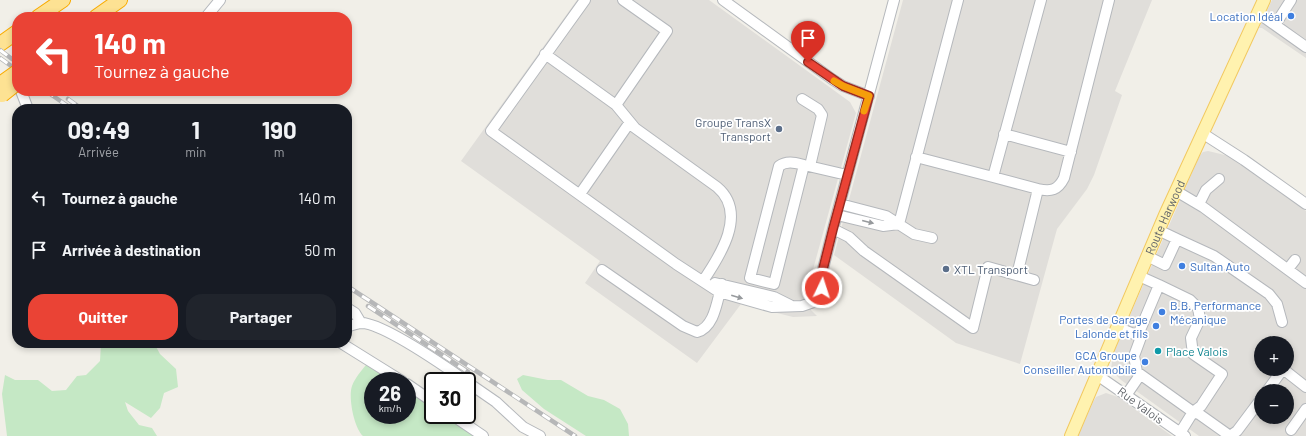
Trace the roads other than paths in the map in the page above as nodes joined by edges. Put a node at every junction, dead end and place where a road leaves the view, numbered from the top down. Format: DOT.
graph roads {
  1 [pos="63,0"];
  2 [pos="220,0"];
  3 [pos="585,0"];
  4 [pos="623,0"];
  5 [pos="723,0"];
  6 [pos="894,0"];
  7 [pos="958,0"];
  8 [pos="1041,0"];
  9 [pos="1109,0"];
  10 [pos="1264,0"];
  11 [pos="1291,0"];
  12 [pos="114,4"];
  13 [pos="45,12"];
  14 [pos="103,12"];
  15 [pos="210,12"];
  16 [pos="1258,13"];
  17 [pos="1275,25"];
  18 [pos="12,36"];
  19 [pos="0,44"];
  20 [pos="1306,47"];
  21 [pos="545,54"];
  22 [pos="0,74"];
  23 [pos="12,78"];
  24 [pos="12,84"];
  25 [pos="12,86"];
  26 [pos="1,92"];
  27 [pos="869,96"];
  28 [pos="802,99"];
  29 [pos="616,104"];
  30 [pos="630,122"];
  31 [pos="1202,133"];
  32 [pos="1004,134"];
  33 [pos="1071,152"];
  34 [pos="916,157"];
  35 [pos="807,166"];
  36 [pos="847,176"];
  37 [pos="993,177"];
  38 [pos="1219,179"];
  39 [pos="1038,189"];
  40 [pos="1176,191"];
  41 [pos="580,194"];
  42 [pos="840,204"];
  43 [pos="1198,204"];
  44 [pos="1306,204"];
  45 [pos="836,215"];
  46 [pos="899,224"];
  47 [pos="833,229"];
  48 [pos="1158,230"];
  49 [pos="932,238"];
  50 [pos="1177,239"];
  51 [pos="1271,243"];
  52 [pos="1265,252"];
  53 [pos="1284,252"];
  54 [pos="1147,256"];
  55 [pos="1295,260"];
  56 [pos="1278,261"];
  57 [pos="1288,269"];
  58 [pos="602,270"];
  59 [pos="1017,275"];
  60 [pos="1139,276"];
  61 [pos="1034,280"];
  62 [pos="703,281"];
  63 [pos="1306,282"];
  64 [pos="1159,286"];
  65 [pos="720,288"];
  66 [pos="352,311"];
  67 [pos="1282,322"];
  68 [pos="361,323"];
  69 [pos="352,326"];
  70 [pos="1117,326"];
  71 [pos="1138,335"];
  72 [pos="349,348"];
  73 [pos="388,372"];
  74 [pos="452,372"];
  75 [pos="1097,375"];
  76 [pos="1140,375"];
  77 [pos="1272,384"];
  78 [pos="1306,387"];
  79 [pos="476,388"];
  80 [pos="1127,394"];
  81 [pos="1254,408"];
  82 [pos="1306,409"];
  83 [pos="1193,412"];
  84 [pos="465,424"];
  85 [pos="1291,430"];
  86 [pos="1183,434"];
  87 [pos="483,436"];
  88 [pos="540,436"];
  89 [pos="1071,436"];
  90 [pos="1230,436"];
  1 -- 13 [label="highway"];
  2 -- 15 [label="street"];
  3 -- 21 [label="street"];
  4 -- 29 [label="street"];
  5 -- 27 [label="street"];
  6 -- 27 [label="street"];
  7 -- 34 [label="street"];
  8 -- 32 [label="street"];
  9 -- 33 [label="street"];
  10 -- 16 [label="main road, Route Harwood"];
  11 -- 17 [label="street"];
  12 -- 14 [label="highway"];
  16 -- 17 [label="street"];
  16 -- 31 [label="main road, Route Harwood"];
  17 -- 20 [label="street"];
  18 -- 19 [label="highway"];
  21 -- 29 [label="street"];
  21 -- 41 [label="street"];
  22 -- 24 [label="street"];
  23 -- 26 [label="highway, bridge"];
  25 -- 26 [label="highway, bridge"];
  27 -- 36 [label="street"];
  28 -- 35 [label="street"];
  29 -- 30 [label="street"];
  30 -- 41 [label="street"];
  30 -- 62 [label="street"];
  31 -- 40 [label="main road, Route Harwood"];
  31 -- 44 [label="street"];
  32 -- 33 [label="street"];
  32 -- 37 [label="street"];
  33 -- 39 [label="street"];
  34 -- 37 [label="street"];
  34 -- 46 [label="street"];
  35 -- 35 [label="street"];
  35 -- 36 [label="street"];
  36 -- 42 [label="street"];
  37 -- 39 [label="street"];
  38 -- 43 [label="street"];
  39 -- 59 [label="street"];
  40 -- 43 [label="street"];
  40 -- 48 [label="main road, Route Harwood"];
  41 -- 62 [label="street"];
  42 -- 45 [label="street"];
  42 -- 46 [label="street"];
  43 -- 52 [label="street"];
  45 -- 46 [label="street, one-way"];
  45 -- 47 [label="street"];
  46 -- 49 [label="street"];
  47 -- 59 [label="street"];
  47 -- 65 [label="street"];
  48 -- 50 [label="street"];
  48 -- 54 [label="main road, Route Harwood"];
  50 -- 54 [label="street"];
  50 -- 67 [label="street"];
  51 -- 52 [label="street"];
  52 -- 56 [label="street"];
  53 -- 56 [label="street"];
  54 -- 60 [label="main road, Route Harwood"];
  55 -- 57 [label="street"];
  56 -- 57 [label="street"];
  57 -- 63 [label="street"];
  58 -- 65 [label="street"];
  59 -- 61 [label="street"];
  60 -- 64 [label="street"];
  60 -- 70 [label="main road, Route Harwood"];
  62 -- 65 [label="street"];
  64 -- 71 [label="street"];
  64 -- 83 [label="street"];
  66 -- 68 [label="street"];
  68 -- 69 [label="street"];
  68 -- 74 [label="street"];
  70 -- 71 [label="street"];
  70 -- 75 [label="main road, Route Harwood"];
  71 -- 76 [label="street"];
  72 -- 73 [label="street"];
  75 -- 80 [label="street, Rue Valois"];
  75 -- 89 [label="main road, Route Harwood"];
  76 -- 80 [label="street"];
  76 -- 83 [label="street"];
  77 -- 78 [label="street"];
  79 -- 88 [label="street"];
  80 -- 86 [label="street, Rue Valois"];
  81 -- 90 [label="street"];
  82 -- 85 [label="street"];
  83 -- 86 [label="street"];
  83 -- 90 [label="street"];
  84 -- 87 [label="street"];
}
